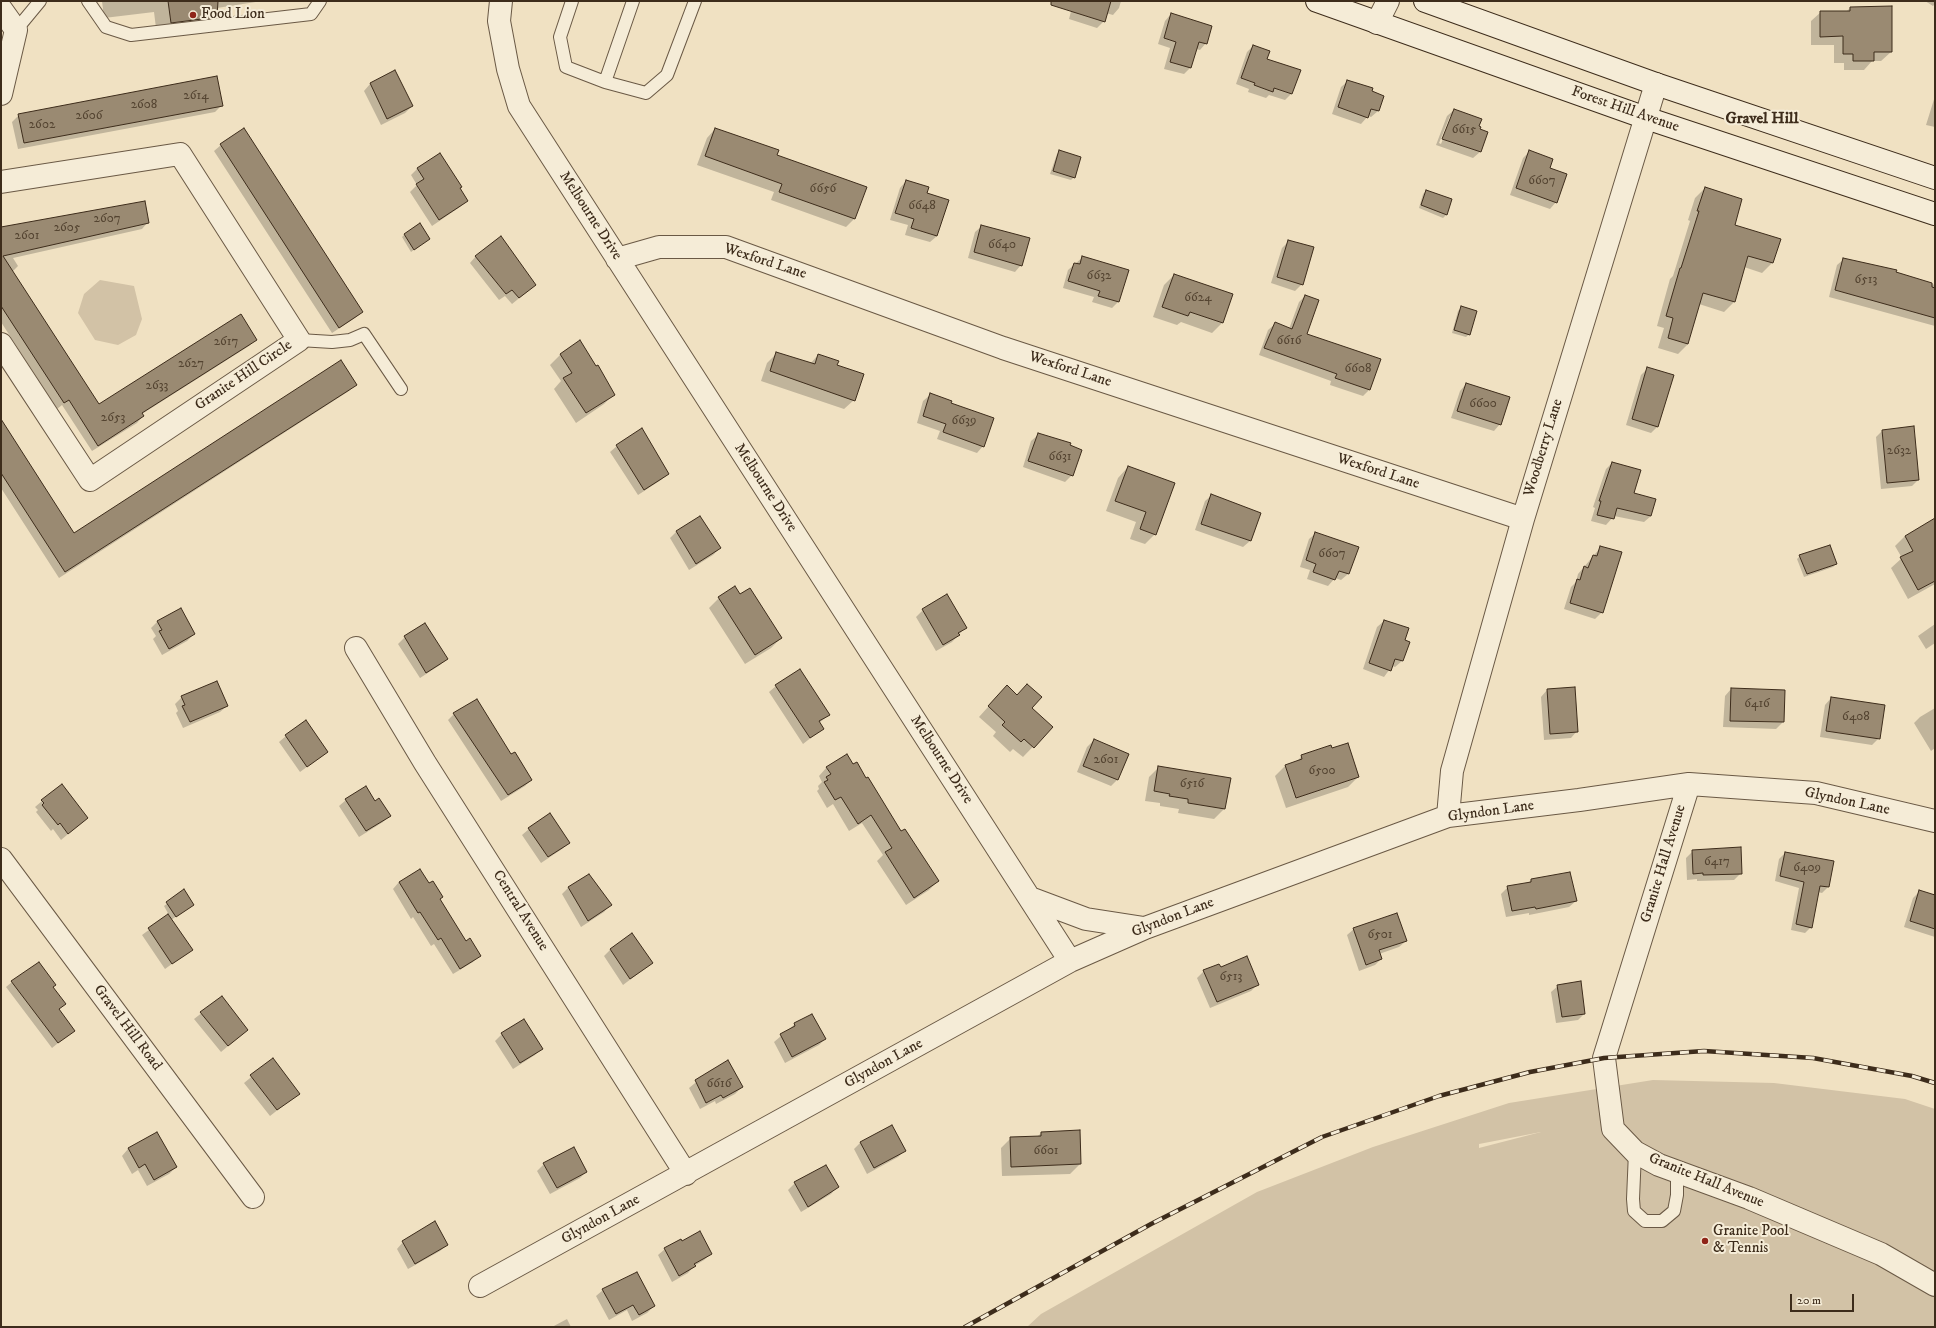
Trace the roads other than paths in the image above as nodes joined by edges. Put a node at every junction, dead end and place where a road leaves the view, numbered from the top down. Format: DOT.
graph roads {
  1 [pos="40,1"];
  2 [pos="88,1"];
  3 [pos="320,1"];
  4 [pos="501,1"];
  5 [pos="633,1"];
  6 [pos="695,1"];
  7 [pos="1317,1"];
  8 [pos="1388,1"];
  9 [pos="1425,1"];
  10 [pos="568,2"];
  11 [pos="1,9"];
  12 [pos="1377,23"];
  13 [pos="16,30"];
  14 [pos="605,82"];
  15 [pos="1656,84"];
  16 [pos="1,94"];
  17 [pos="1646,118"];
  18 [pos="1935,178"];
  19 [pos="1,182"];
  20 [pos="1935,214"];
  21 [pos="617,259"];
  22 [pos="299,340"];
  23 [pos="1,344"];
  24 [pos="400,389"];
  25 [pos="1522,519"];
  26 [pos="356,648"];
  27 [pos="1689,784"];
  28 [pos="1448,816"];
  29 [pos="1935,821"];
  30 [pos="1,859"];
  31 [pos="1030,898"];
  32 [pos="1145,928"];
  33 [pos="1070,961"];
  34 [pos="1636,1152"];
  35 [pos="1678,1172"];
  36 [pos="686,1174"];
  37 [pos="253,1197"];
  38 [pos="1935,1285"];
  39 [pos="480,1286"];
  1 -- 13 [label="lane"];
  2 -- 3 [label="lane"];
  4 -- 21 [label="street, Melbourne Drive"];
  5 -- 14 [label="lane"];
  6 -- 14 [label="lane"];
  7 -- 12 [label="street, Forest Hill Avenue"];
  8 -- 12 [label="street"];
  9 -- 15 [label="street"];
  10 -- 14 [label="lane"];
  11 -- 13 [label="street"];
  12 -- 17 [label="street, Forest Hill Avenue"];
  13 -- 16 [label="street"];
  15 -- 17 [label="street, Woodberry Lane"];
  15 -- 18 [label="street"];
  17 -- 20 [label="street, Forest Hill Avenue"];
  17 -- 25 [label="street, Woodberry Lane"];
  19 -- 22 [label="street, Granite Hill Circle"];
  21 -- 25 [label="street, Wexford Lane"];
  21 -- 31 [label="street, Melbourne Drive"];
  22 -- 23 [label="street, Granite Hill Circle"];
  22 -- 24 [label="lane"];
  25 -- 28 [label="street, Woodberry Lane"];
  26 -- 36 [label="street, Central Avenue"];
  27 -- 28 [label="street, Glyndon Lane"];
  27 -- 29 [label="street, Glyndon Lane"];
  27 -- 34 [label="street, Granite Hall Avenue"];
  28 -- 32 [label="street, Glyndon Lane"];
  30 -- 37 [label="street, Gravel Hill Road"];
  31 -- 32 [label="street"];
  31 -- 33 [label="street, Melbourne Drive"];
  32 -- 33 [label="street, Glyndon Lane"];
  33 -- 36 [label="street, Glyndon Lane"];
  34 -- 35 [label="street, Granite Hall Avenue"];
  34 -- 35 [label="lane"];
  35 -- 38 [label="street, Granite Hall Avenue"];
  36 -- 39 [label="street, Glyndon Lane"];
}
